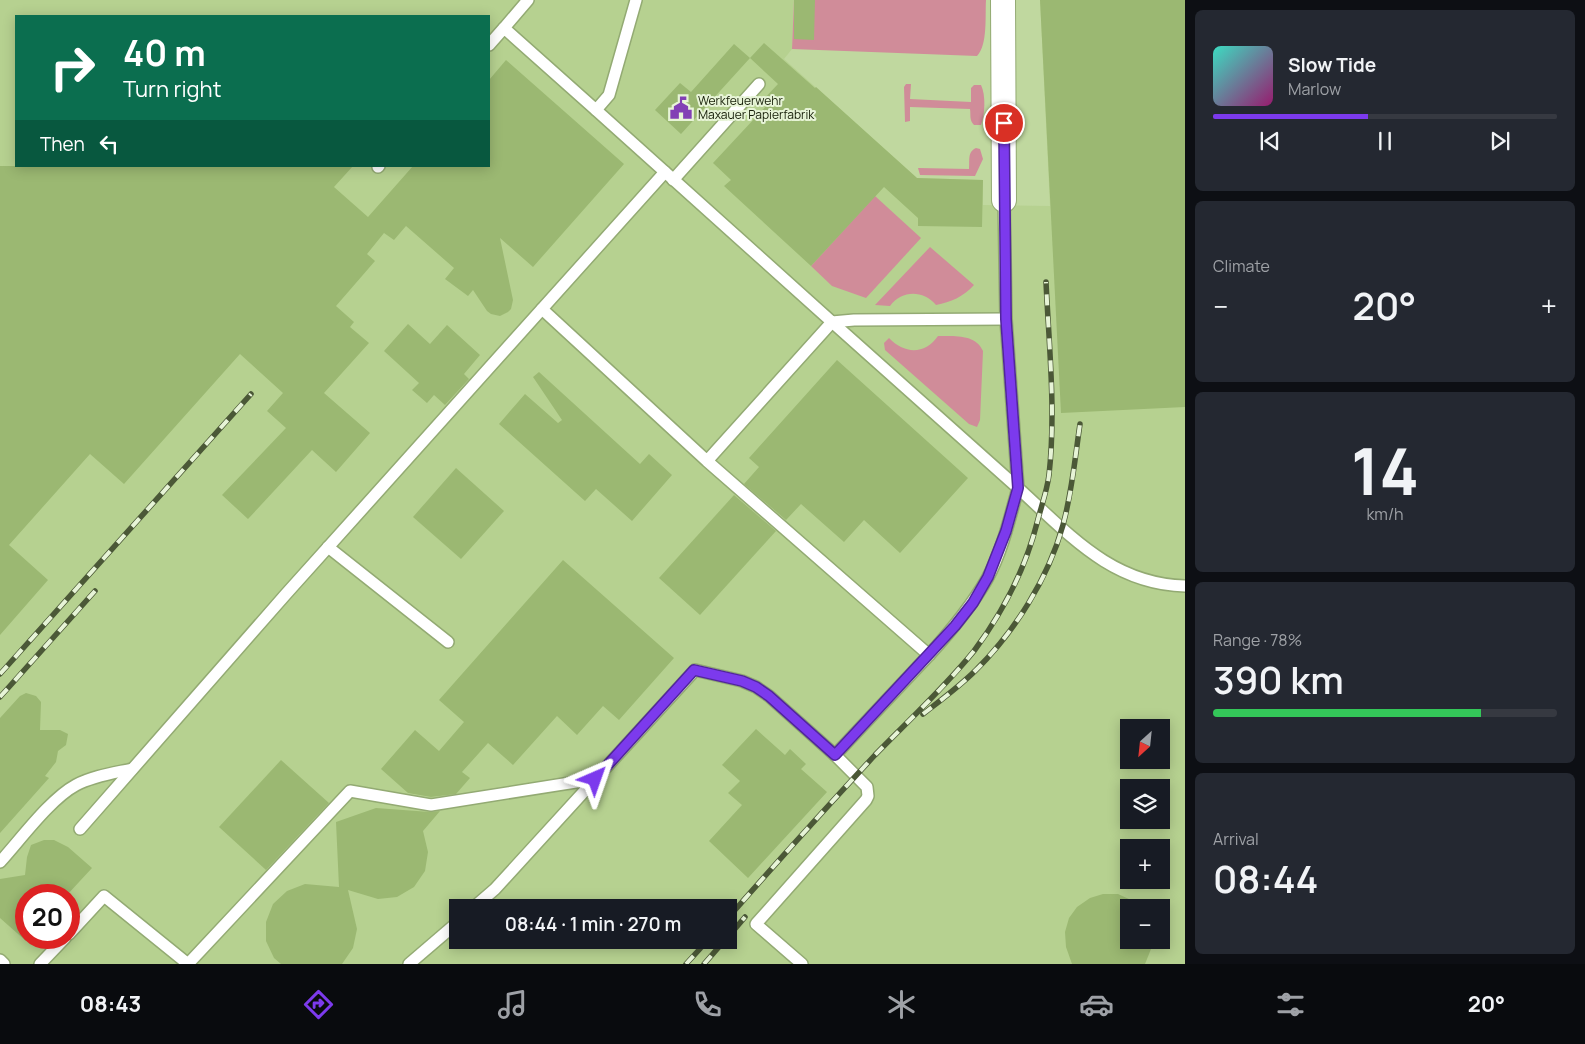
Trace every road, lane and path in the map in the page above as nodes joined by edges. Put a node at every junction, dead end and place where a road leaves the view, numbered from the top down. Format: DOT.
graph roads {
  1 [pos="528,0"];
  2 [pos="636,0"];
  3 [pos="1002,0"];
  4 [pos="504,28"];
  5 [pos="490,44"];
  6 [pos="759,84"];
  7 [pos="596,110"];
  8 [pos="669,176"];
  9 [pos="1004,200"];
  10 [pos="542,309"];
  11 [pos="1006,319"];
  12 [pos="832,322"];
  13 [pos="707,461"];
  14 [pos="1018,488"];
  15 [pos="328,547"];
  16 [pos="1185,586"];
  17 [pos="448,642"];
  18 [pos="928,655"];
  19 [pos="835,755"];
  20 [pos="132,769"];
  21 [pos="595,779"];
  22 [pos="80,829"];
  23 [pos="0,862"];
  24 [pos="484,899"];
  25 [pos="80,922"];
  26 [pos="449,930"];
  27 [pos="54,949"];
  28 [pos="0,960"];
  29 [pos="4,964"];
  30 [pos="40,964"];
  31 [pos="409,964"];
  32 [pos="802,964"];
  1 -- 4 [label="lane"];
  2 -- 7 [label="lane"];
  3 -- 9 [label="street"];
  4 -- 5 [label="lane"];
  4 -- 7 [label="lane"];
  6 -- 8 [label="lane"];
  7 -- 8 [label="lane"];
  8 -- 10 [label="lane"];
  8 -- 12 [label="lane"];
  9 -- 11 [label="lane"];
  10 -- 13 [label="lane"];
  10 -- 15 [label="lane"];
  11 -- 12 [label="lane"];
  11 -- 14 [label="lane"];
  12 -- 13 [label="lane"];
  12 -- 14 [label="lane"];
  13 -- 18 [label="lane"];
  14 -- 16 [label="lane"];
  14 -- 18 [label="lane"];
  15 -- 17 [label="lane"];
  15 -- 20 [label="lane"];
  18 -- 19 [label="lane"];
  19 -- 21 [label="lane"];
  19 -- 32 [label="lane"];
  20 -- 22 [label="lane"];
  20 -- 23 [label="lane"];
  21 -- 24 [label="lane"];
  21 -- 25 [label="lane"];
  26 -- 31 [label="lane"];
  27 -- 30 [label="lane"];
  28 -- 29 [label="lane"];
}
